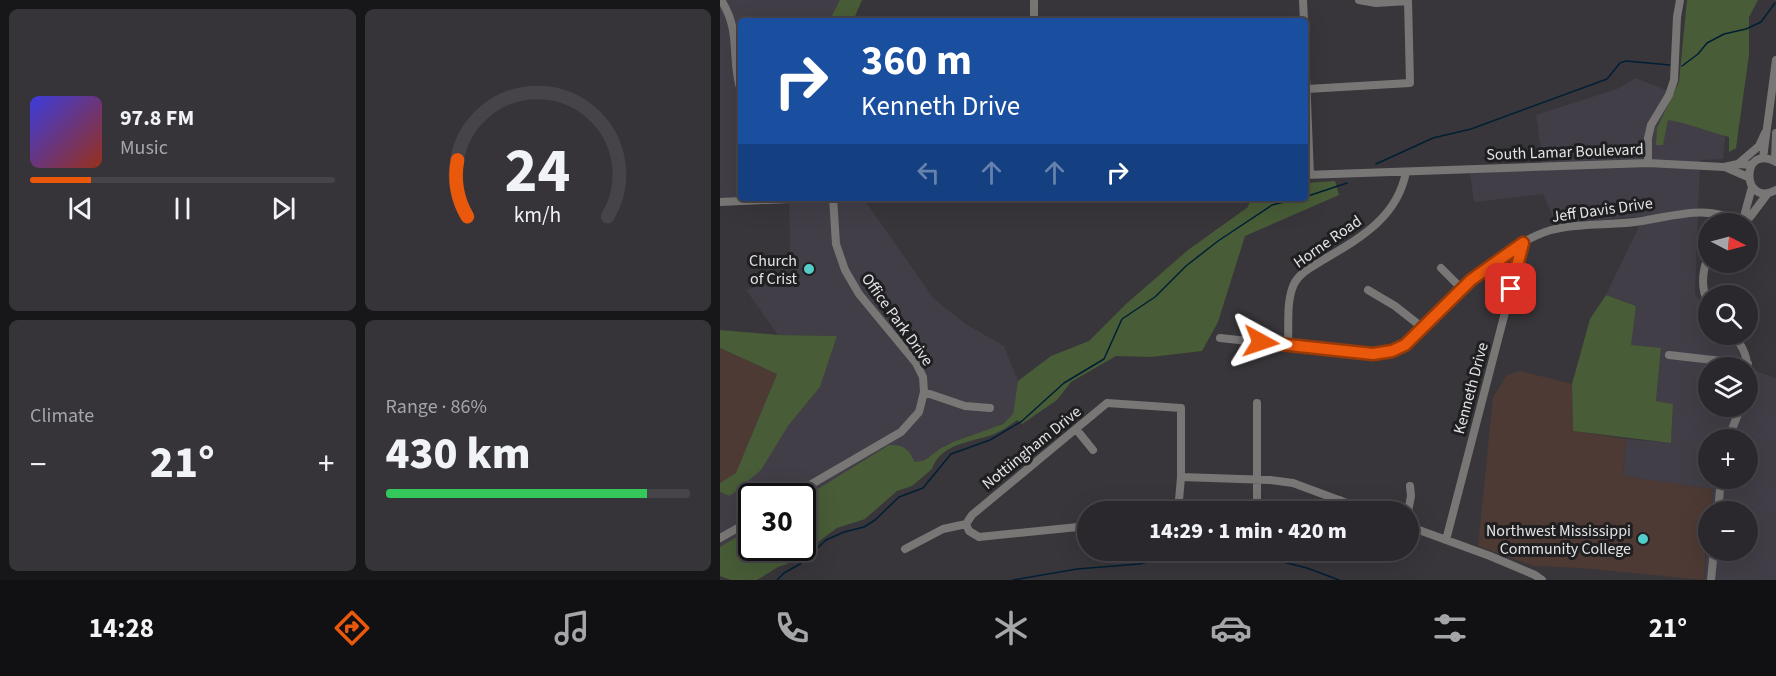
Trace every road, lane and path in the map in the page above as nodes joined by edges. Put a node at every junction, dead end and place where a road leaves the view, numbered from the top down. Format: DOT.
graph roads {
  1 [pos="721,0"];
  2 [pos="1034,0"];
  3 [pos="1303,0"];
  4 [pos="1359,0"];
  5 [pos="1680,0"];
  6 [pos="1408,1"];
  7 [pos="1035,18"];
  8 [pos="1304,18"];
  9 [pos="1776,60"];
  10 [pos="738,63"];
  11 [pos="1308,89"];
  12 [pos="1768,124"];
  13 [pos="1776,133"];
  14 [pos="1763,158"];
  15 [pos="1775,161"];
  16 [pos="1648,163"];
  17 [pos="1738,164"];
  18 [pos="1752,165"];
  19 [pos="1724,167"];
  20 [pos="1406,172"];
  21 [pos="1308,175"];
  22 [pos="1748,177"];
  23 [pos="1752,187"];
  24 [pos="1772,191"];
  25 [pos="743,201"];
  26 [pos="833,201"];
  27 [pos="720,202"];
  28 [pos="1698,213"];
  29 [pos="1744,213"];
  30 [pos="1753,213"];
  31 [pos="1523,243"];
  32 [pos="1441,268"];
  33 [pos="1462,289"];
  34 [pos="1368,290"];
  35 [pos="1423,328"];
  36 [pos="1220,338"];
  37 [pos="1288,344"];
  38 [pos="1669,355"];
  39 [pos="1698,358"];
  40 [pos="924,392"];
  41 [pos="1257,403"];
  42 [pos="990,408"];
  43 [pos="1076,429"];
  44 [pos="1093,450"];
  45 [pos="1181,477"];
  46 [pos="1257,480"];
  47 [pos="814,483"];
  48 [pos="1410,486"];
  49 [pos="1340,500"];
  50 [pos="1179,501"];
  51 [pos="1257,501"];
  52 [pos="1410,501"];
  53 [pos="966,524"];
  54 [pos="1077,527"];
  55 [pos="738,528"];
  56 [pos="1419,530"];
  57 [pos="720,538"];
  58 [pos="1446,540"];
  59 [pos="904,549"];
  60 [pos="1713,561"];
  61 [pos="1542,580"];
  62 [pos="1711,580"];
  1 -- 10 [label="street"];
  2 -- 7 [label="street"];
  3 -- 8 [label="street"];
  4 -- 6 [label="street"];
  5 -- 16 [label="street"];
  6 -- 11 [label="street"];
  9 -- 12 [label="street"];
  12 -- 14 [label="street"];
  12 -- 17 [label="street"];
  13 -- 15 [label="street"];
  14 -- 15 [label="street"];
  14 -- 18 [label="street"];
  16 -- 19 [label="street, South Lamar Boulevard"];
  16 -- 20 [label="street, South Lamar Boulevard"];
  17 -- 18 [label="street, South Lamar Boulevard"];
  17 -- 19 [label="street, South Lamar Boulevard"];
  18 -- 22 [label="street"];
  19 -- 22 [label="street, South Lamar Boulevard"];
  20 -- 21 [label="street, South Lamar Boulevard"];
  20 -- 37 [label="street, Horne Road"];
  22 -- 23 [label="street"];
  23 -- 24 [label="street"];
  23 -- 29 [label="street"];
  24 -- 30 [label="street"];
  25 -- 27 [label="street"];
  26 -- 40 [label="street, Office Park Drive"];
  28 -- 31 [label="street, Jeff Davis Drive"];
  31 -- 33 [label="street, Jeff Davis Drive"];
  31 -- 58 [label="street, Kenneth Drive"];
  32 -- 33 [label="street"];
  33 -- 35 [label="street, Jeff Davis Drive"];
  34 -- 35 [label="street"];
  35 -- 37 [label="street, Jeff Davis Drive"];
  36 -- 37 [label="street, Jeff Davis Drive"];
  38 -- 39 [label="street"];
  40 -- 42 [label="street"];
  40 -- 47 [label="street, Office Park Drive"];
  41 -- 46 [label="street"];
  43 -- 44 [label="street"];
  43 -- 45 [label="street, Nottiingham Drive"];
  43 -- 53 [label="street, Nottiingham Drive"];
  45 -- 46 [label="street"];
  45 -- 50 [label="street, Nottiingham Drive"];
  46 -- 49 [label="street"];
  46 -- 51 [label="street"];
  48 -- 52 [label="street"];
  53 -- 54 [label="street"];
  53 -- 59 [label="street"];
  55 -- 57 [label="street"];
  56 -- 58 [label="street"];
  58 -- 61 [label="street"];
  60 -- 62 [label="street"];
}
